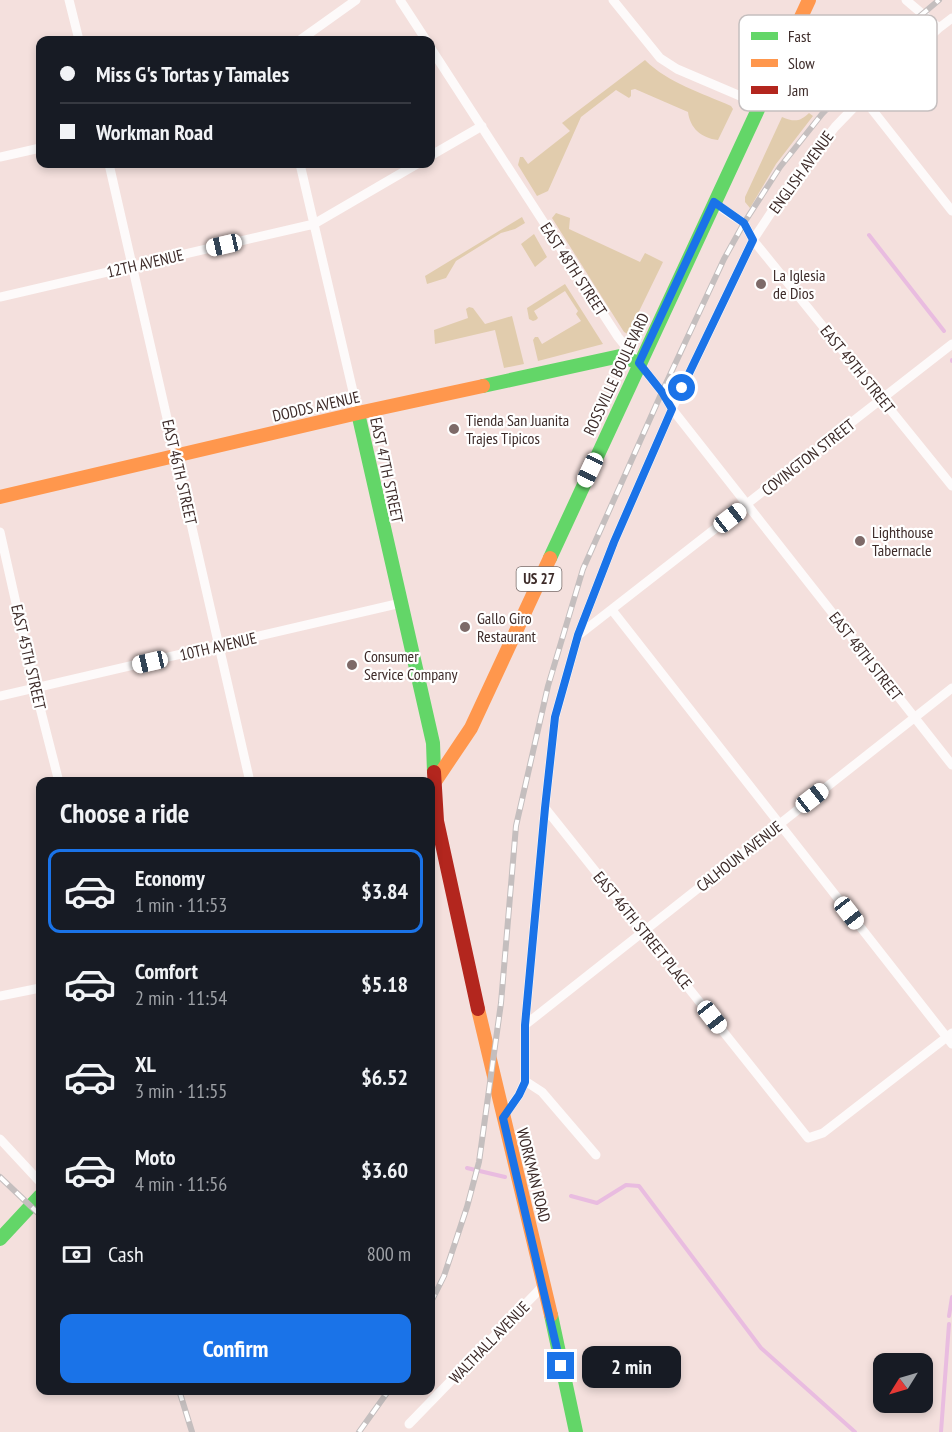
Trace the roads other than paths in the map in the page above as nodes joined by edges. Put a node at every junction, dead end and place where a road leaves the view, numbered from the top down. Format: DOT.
graph roads {
  1 [pos="69,0"];
  2 [pos="356,0"];
  3 [pos="400,0"];
  4 [pos="613,0"];
  5 [pos="808,0"];
  6 [pos="906,0"];
  7 [pos="801,15"];
  8 [pos="924,15"];
  9 [pos="952,18"];
  10 [pos="939,28"];
  11 [pos="78,36"];
  12 [pos="306,36"];
  13 [pos="423,36"];
  14 [pos="435,55"];
  15 [pos="739,95"];
  16 [pos="756,111"];
  17 [pos="850,111"];
  18 [pos="873,111"];
  19 [pos="482,126"];
  20 [pos="36,149"];
  21 [pos="435,153"];
  22 [pos="0,157"];
  23 [pos="110,168"];
  24 [pos="301,168"];
  25 [pos="410,168"];
  26 [pos="714,202"];
  27 [pos="952,211"];
  28 [pos="314,224"];
  29 [pos="753,240"];
  30 [pos="133,266"];
  31 [pos="0,297"];
  32 [pos="952,344"];
  33 [pos="639,363"];
  34 [pos="882,398"];
  35 [pos="672,409"];
  36 [pos="358,413"];
  37 [pos="176,455"];
  38 [pos="952,486"];
  39 [pos="0,497"];
  40 [pos="747,505"];
  41 [pos="0,532"];
  42 [pos="401,603"];
  43 [pos="612,610"];
  44 [pos="578,635"];
  45 [pos="219,646"];
  46 [pos="35,688"];
  47 [pos="952,688"];
  48 [pos="0,696"];
  49 [pos="914,717"];
  50 [pos="952,765"];
  51 [pos="58,777"];
  52 [pos="249,777"];
  53 [pos="433,777"];
  54 [pos="435,784"];
  55 [pos="435,804"];
  56 [pos="545,808"];
  57 [pos="778,825"];
  58 [pos="644,931"];
  59 [pos="36,989"];
  60 [pos="0,996"];
  61 [pos="525,1025"];
  62 [pos="950,1038"];
  63 [pos="525,1082"];
  64 [pos="503,1118"];
  65 [pos="0,1138"];
  66 [pos="596,1155"];
  67 [pos="36,1178"];
  68 [pos="36,1201"];
  69 [pos="0,1239"];
  70 [pos="544,1286"];
  71 [pos="409,1424"];
  72 [pos="576,1432"];
  1 -- 11 [label="street"];
  2 -- 12 [label="street"];
  3 -- 13 [label="street"];
  4 -- 15 [label="street"];
  5 -- 7 [label="main road, ROSSVILLE BOULEVARD / US 27"];
  6 -- 8 [label="street"];
  9 -- 10 [label="street, ENGLISH AVENUE"];
  14 -- 19 [label="street, EAST 48TH STREET"];
  16 -- 26 [label="main road, ROSSVILLE BOULEVARD / US 27"];
  17 -- 29 [label="street, ENGLISH AVENUE"];
  18 -- 27 [label="street"];
  19 -- 21 [label="street"];
  19 -- 33 [label="street, EAST 48TH STREET"];
  20 -- 22 [label="street"];
  23 -- 30 [label="street, EAST 46TH STREET"];
  24 -- 28 [label="street, EAST 47TH STREET"];
  25 -- 28 [label="street, 12TH AVENUE"];
  26 -- 29 [label="street, EAST 49TH STREET"];
  26 -- 33 [label="main road, ROSSVILLE BOULEVARD / US 27"];
  28 -- 30 [label="street, 12TH AVENUE"];
  28 -- 36 [label="street, EAST 47TH STREET"];
  29 -- 34 [label="street, EAST 49TH STREET"];
  29 -- 35 [label="street, ENGLISH AVENUE"];
  30 -- 31 [label="street, 12TH AVENUE"];
  30 -- 37 [label="street, EAST 46TH STREET"];
  32 -- 34 [label="street, COVINGTON STREET"];
  33 -- 35 [label="street, EAST 48TH STREET"];
  33 -- 36 [label="main road, DODDS AVENUE"];
  33 -- 54 [label="main road, ROSSVILLE BOULEVARD / US 27"];
  34 -- 38 [label="street, EAST 49TH STREET"];
  34 -- 40 [label="street, COVINGTON STREET"];
  35 -- 40 [label="street, EAST 48TH STREET"];
  35 -- 44 [label="street, ENGLISH AVENUE"];
  36 -- 37 [label="main road, DODDS AVENUE"];
  36 -- 42 [label="main road, EAST 47TH STREET"];
  37 -- 39 [label="main road, DODDS AVENUE"];
  37 -- 45 [label="street, EAST 46TH STREET"];
  40 -- 43 [label="street, COVINGTON STREET"];
  40 -- 49 [label="street, EAST 48TH STREET"];
  41 -- 46 [label="street, EAST 45TH STREET"];
  42 -- 45 [label="street, 10TH AVENUE"];
  42 -- 53 [label="main road, EAST 47TH STREET"];
  43 -- 44 [label="street, COVINGTON STREET"];
  43 -- 57 [label="street"];
  44 -- 56 [label="street, ENGLISH AVENUE"];
  45 -- 46 [label="street, 10TH AVENUE"];
  45 -- 52 [label="street, EAST 46TH STREET"];
  46 -- 48 [label="street, 10TH AVENUE"];
  46 -- 51 [label="street, EAST 45TH STREET"];
  47 -- 49 [label="street, CALHOUN AVENUE"];
  49 -- 50 [label="street, EAST 48TH STREET"];
  49 -- 57 [label="street, CALHOUN AVENUE"];
  55 -- 64 [label="main road, WORKMAN ROAD"];
  56 -- 58 [label="street, EAST 46TH STREET PLACE"];
  56 -- 61 [label="street, ENGLISH AVENUE"];
  57 -- 58 [label="street, CALHOUN AVENUE"];
  57 -- 62 [label="street"];
  58 -- 61 [label="street, CALHOUN AVENUE"];
  58 -- 62 [label="street, EAST 46TH STREET PLACE"];
  59 -- 60 [label="street"];
  61 -- 63 [label="street, ENGLISH AVENUE"];
  63 -- 64 [label="street"];
  63 -- 66 [label="street"];
  64 -- 70 [label="main road, WORKMAN ROAD"];
  65 -- 67 [label="street"];
  68 -- 69 [label="main road"];
  70 -- 71 [label="street, WALTHALL AVENUE"];
  70 -- 72 [label="main road, WORKMAN ROAD"];
}
